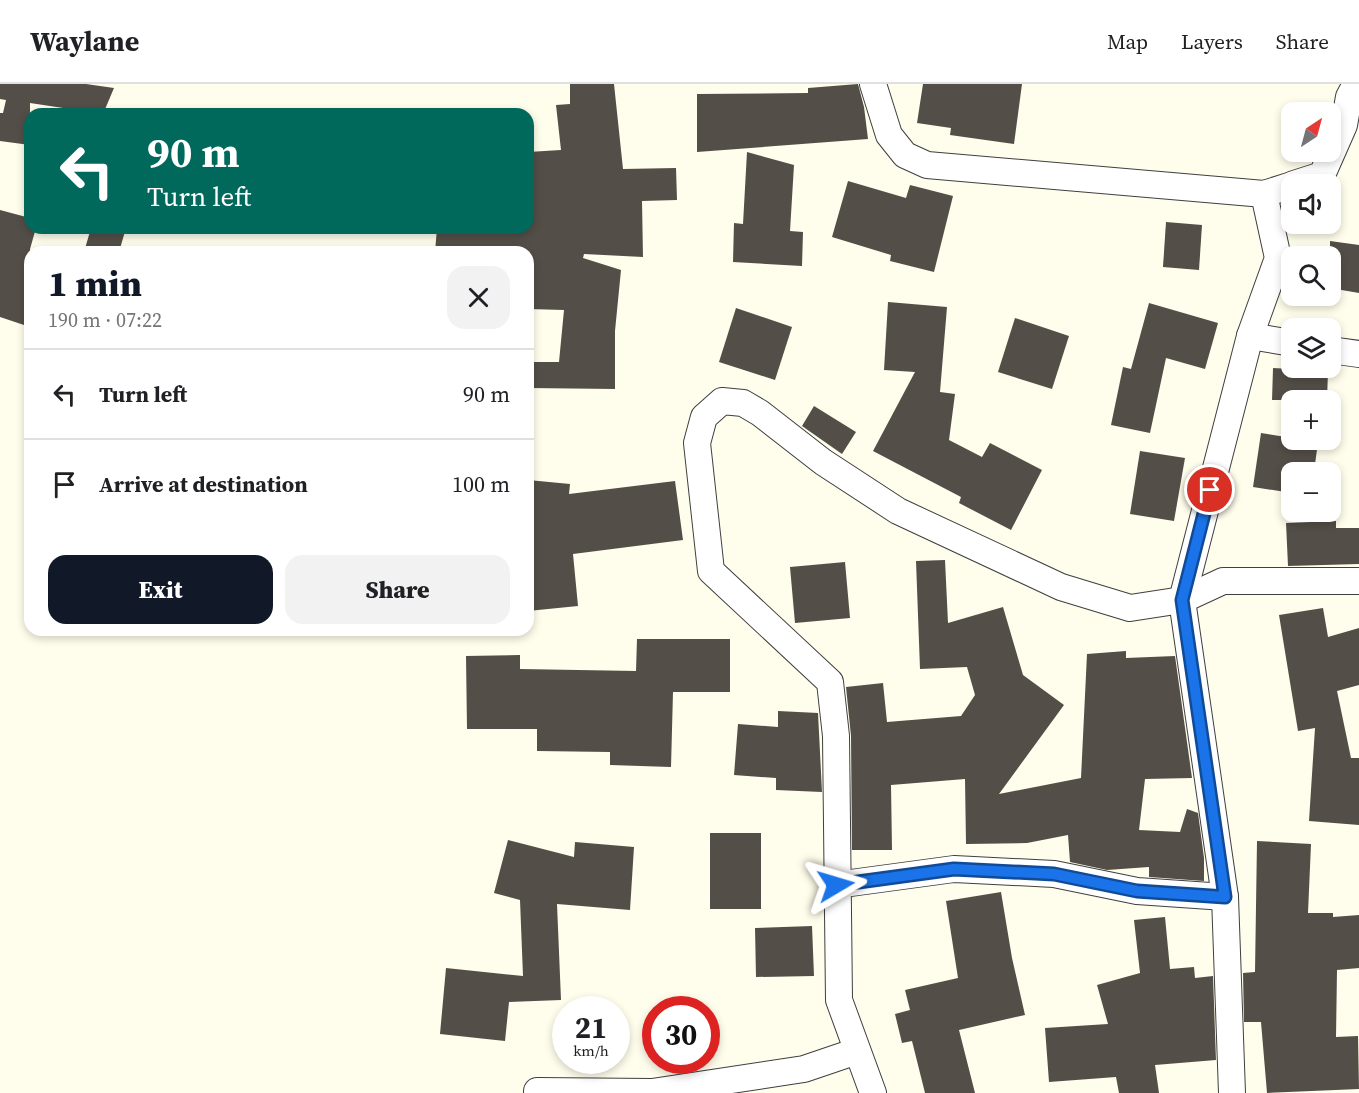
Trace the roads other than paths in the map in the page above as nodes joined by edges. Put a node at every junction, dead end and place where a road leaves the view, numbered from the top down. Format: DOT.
graph roads {
  1 [pos="873,84"];
  2 [pos="1356,84"];
  3 [pos="1322,174"];
  4 [pos="1281,189"];
  5 [pos="1264,194"];
  6 [pos="1251,336"];
  7 [pos="1281,341"];
  8 [pos="1341,352"];
  9 [pos="1359,354"];
  10 [pos="1359,581"];
  11 [pos="1182,600"];
  12 [pos="836,885"];
  13 [pos="1225,897"];
  14 [pos="858,1051"];
  15 [pos="537,1091"];
  16 [pos="873,1093"];
  17 [pos="1232,1093"];
  1 -- 5 [label="street"];
  2 -- 3 [label="street"];
  4 -- 5 [label="street"];
  5 -- 6 [label="street"];
  6 -- 7 [label="street"];
  6 -- 11 [label="street"];
  8 -- 9 [label="street"];
  10 -- 11 [label="street"];
  11 -- 12 [label="street"];
  11 -- 13 [label="street"];
  12 -- 13 [label="street"];
  12 -- 14 [label="street"];
  13 -- 17 [label="street"];
  14 -- 15 [label="street"];
  14 -- 16 [label="street"];
}
